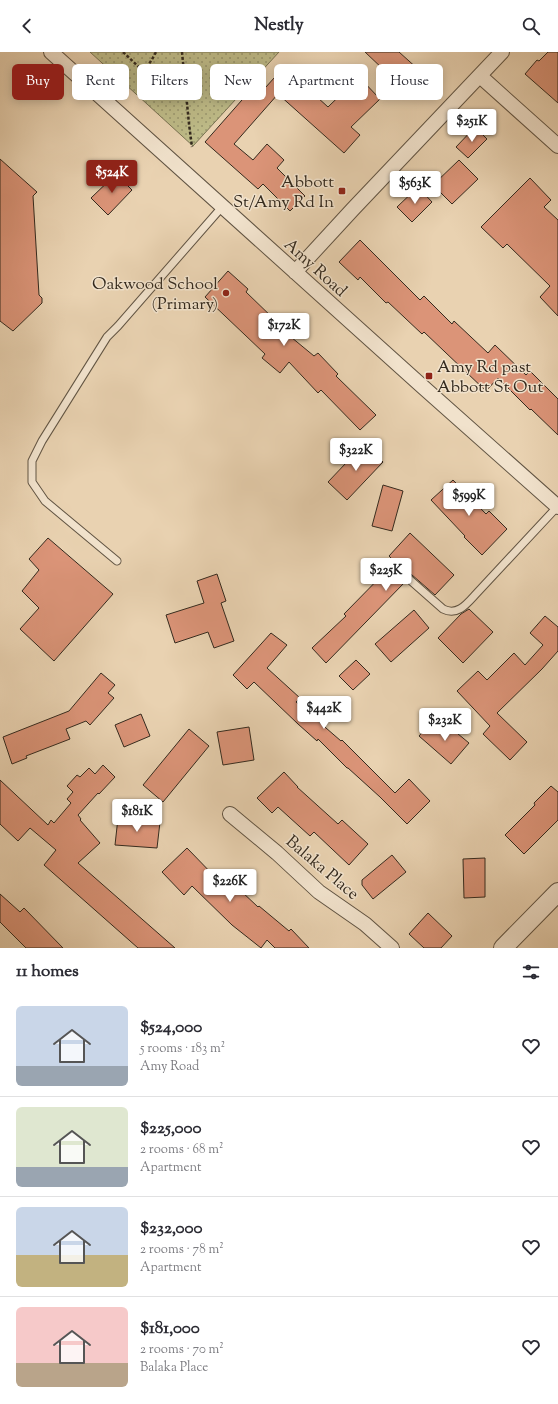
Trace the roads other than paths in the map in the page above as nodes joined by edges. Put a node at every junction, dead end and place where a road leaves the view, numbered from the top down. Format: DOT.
graph roads {
  1 [pos="51,52"];
  2 [pos="502,52"];
  3 [pos="480,76"];
  4 [pos="558,146"];
  5 [pos="222,207"];
  6 [pos="295,272"];
  7 [pos="558,506"];
  8 [pos="117,561"];
  9 [pos="400,572"];
  10 [pos="230,814"];
  11 [pos="558,892"];
  12 [pos="392,948"];
  13 [pos="503,948"];
  1 -- 5 [label="street, Amy Road"];
  2 -- 3 [label="street"];
  3 -- 4 [label="street"];
  3 -- 6 [label="street"];
  5 -- 6 [label="street, Amy Road"];
  5 -- 8 [label="lane"];
  6 -- 7 [label="street, Amy Road"];
  7 -- 9 [label="lane"];
  10 -- 12 [label="street, Balaka Place"];
  11 -- 13 [label="street"];
}
